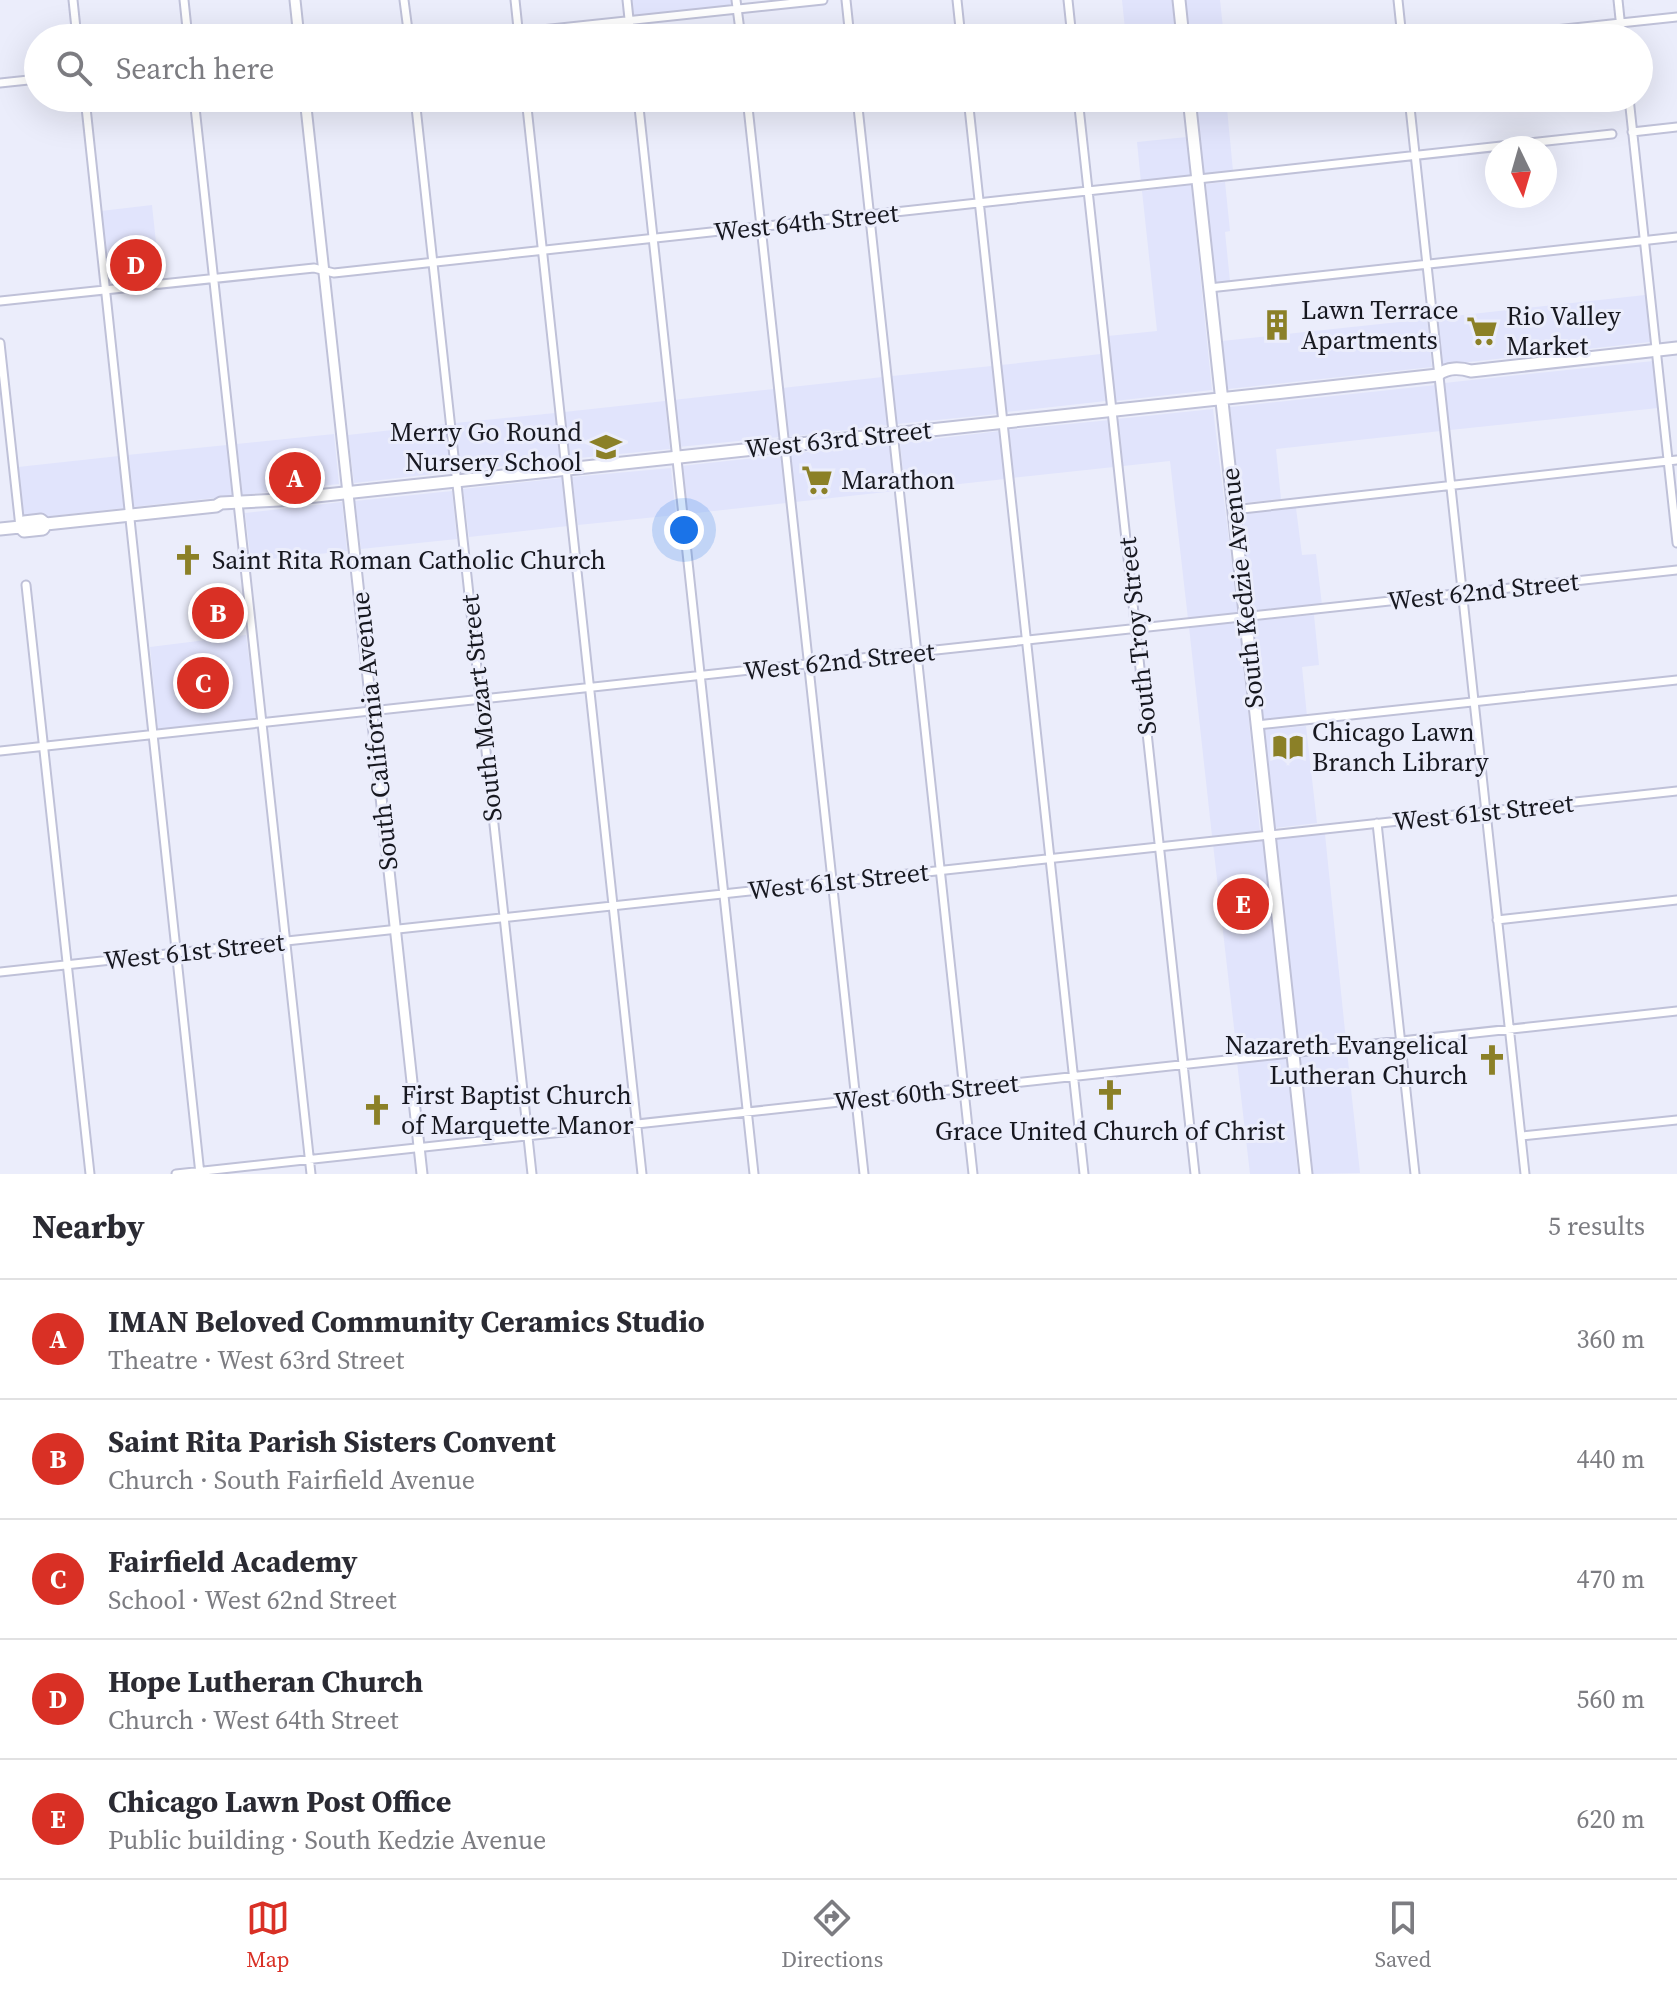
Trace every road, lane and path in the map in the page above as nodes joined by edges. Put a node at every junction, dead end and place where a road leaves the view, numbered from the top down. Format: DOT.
graph roads {
  1 [pos="73,0"];
  2 [pos="184,0"];
  3 [pos="295,0"];
  4 [pos="404,0"];
  5 [pos="515,0"];
  6 [pos="627,0"];
  7 [pos="823,0"];
  8 [pos="846,0"];
  9 [pos="957,0"];
  10 [pos="1068,0"];
  11 [pos="1179,0"];
  12 [pos="1398,0"];
  13 [pos="1618,0"];
  14 [pos="737,5"];
  15 [pos="1677,17"];
  16 [pos="629,21"];
  17 [pos="1621,23"];
  18 [pos="76,24"];
  19 [pos="187,24"];
  20 [pos="298,24"];
  21 [pos="407,24"];
  22 [pos="518,24"];
  23 [pos="605,24"];
  24 [pos="629,24"];
  25 [pos="849,24"];
  26 [pos="960,24"];
  27 [pos="1071,24"];
  28 [pos="1182,24"];
  29 [pos="1401,24"];
  30 [pos="1612,24"];
  31 [pos="24,80"];
  32 [pos="0,83"];
  33 [pos="86,112"];
  34 [pos="196,112"];
  35 [pos="307,112"];
  36 [pos="417,112"];
  37 [pos="527,112"];
  38 [pos="640,112"];
  39 [pos="749,112"];
  40 [pos="858,112"];
  41 [pos="969,112"];
  42 [pos="1080,112"];
  43 [pos="1191,112"];
  44 [pos="1410,112"];
  45 [pos="1630,112"];
  46 [pos="1677,127"];
  47 [pos="1632,132"];
  48 [pos="1612,134"];
  49 [pos="1415,155"];
  50 [pos="1198,179"];
  51 [pos="1088,191"];
  52 [pos="979,203"];
  53 [pos="869,215"];
  54 [pos="761,226"];
  55 [pos="1677,237"];
  56 [pos="653,238"];
  57 [pos="1644,241"];
  58 [pos="542,250"];
  59 [pos="433,262"];
  60 [pos="1426,264"];
  61 [pos="324,270"];
  62 [pos="214,278"];
  63 [pos="1209,288"];
  64 [pos="105,290"];
  65 [pos="0,301"];
  66 [pos="0,343"];
  67 [pos="1677,348"];
  68 [pos="1656,350"];
  69 [pos="1438,375"];
  70 [pos="1221,398"];
  71 [pos="1112,410"];
  72 [pos="1002,422"];
  73 [pos="893,433"];
  74 [pos="785,445"];
  75 [pos="675,457"];
  76 [pos="1672,461"];
  77 [pos="566,469"];
  78 [pos="456,480"];
  79 [pos="1450,485"];
  80 [pos="348,492"];
  81 [pos="238,504"];
  82 [pos="1233,510"];
  83 [pos="129,515"];
  84 [pos="20,527"];
  85 [pos="0,529"];
  86 [pos="1677,543"];
  87 [pos="1677,570"];
  88 [pos="26,585"];
  89 [pos="1462,594"];
  90 [pos="1245,617"];
  91 [pos="1136,629"];
  92 [pos="1026,641"];
  93 [pos="917,653"];
  94 [pos="808,664"];
  95 [pos="699,676"];
  96 [pos="1677,680"];
  97 [pos="589,687"];
  98 [pos="480,699"];
  99 [pos="1474,702"];
  100 [pos="371,711"];
  101 [pos="262,723"];
  102 [pos="1257,725"];
  103 [pos="153,735"];
  104 [pos="44,746"];
  105 [pos="0,751"];
  106 [pos="1677,791"];
  107 [pos="1486,811"];
  108 [pos="1377,823"];
  109 [pos="1269,835"];
  110 [pos="1159,847"];
  111 [pos="1049,859"];
  112 [pos="940,870"];
  113 [pos="832,882"];
  114 [pos="723,894"];
  115 [pos="1677,900"];
  116 [pos="613,906"];
  117 [pos="504,918"];
  118 [pos="1497,920"];
  119 [pos="395,930"];
  120 [pos="285,942"];
  121 [pos="176,953"];
  122 [pos="68,965"];
  123 [pos="0,972"];
  124 [pos="1677,1011"];
  125 [pos="1509,1029"];
  126 [pos="1401,1041"];
  127 [pos="1293,1052"];
  128 [pos="1183,1064"];
  129 [pos="1073,1076"];
  130 [pos="964,1088"];
  131 [pos="856,1100"];
  132 [pos="747,1112"];
  133 [pos="1677,1120"];
  134 [pos="637,1124"];
  135 [pos="527,1136"];
  136 [pos="1521,1136"];
  137 [pos="419,1148"];
  138 [pos="309,1160"];
  139 [pos="200,1173"];
  140 [pos="90,1174"];
  141 [pos="176,1174"];
  142 [pos="311,1174"];
  143 [pos="422,1174"];
  144 [pos="532,1174"];
  145 [pos="642,1174"];
  146 [pos="754,1174"];
  147 [pos="864,1174"];
  148 [pos="973,1174"];
  149 [pos="1084,1174"];
  150 [pos="1195,1174"];
  151 [pos="1306,1174"];
  152 [pos="1415,1174"];
  153 [pos="1525,1174"];
  1 -- 18 [label="street"];
  2 -- 19 [label="street"];
  3 -- 20 [label="street"];
  4 -- 21 [label="street"];
  5 -- 22 [label="street"];
  6 -- 16 [label="street"];
  7 -- 14 [label="street"];
  8 -- 25 [label="street"];
  9 -- 26 [label="street"];
  10 -- 27 [label="street"];
  11 -- 28 [label="main road"];
  12 -- 29 [label="street"];
  13 -- 17 [label="street"];
  14 -- 16 [label="street"];
  15 -- 17 [label="street"];
  16 -- 23 [label="street"];
  16 -- 24 [label="street"];
  17 -- 30 [label="street"];
  31 -- 32 [label="street"];
  33 -- 64 [label="street"];
  34 -- 62 [label="street"];
  35 -- 61 [label="street, South California Avenue"];
  36 -- 59 [label="street, South Mozart Street"];
  37 -- 58 [label="street"];
  38 -- 56 [label="street"];
  39 -- 54 [label="street"];
  40 -- 53 [label="street"];
  41 -- 52 [label="street"];
  42 -- 51 [label="street, South Troy Street"];
  43 -- 50 [label="main road, South Kedzie Avenue"];
  44 -- 49 [label="street"];
  45 -- 47 [label="street"];
  46 -- 47 [label="street"];
  47 -- 57 [label="street"];
  48 -- 49 [label="street, West 64th Street"];
  49 -- 50 [label="street, West 64th Street"];
  49 -- 60 [label="street"];
  50 -- 51 [label="street, West 64th Street"];
  50 -- 63 [label="main road, South Kedzie Avenue"];
  51 -- 52 [label="street, West 64th Street"];
  51 -- 71 [label="street, South Troy Street"];
  52 -- 53 [label="street, West 64th Street"];
  52 -- 72 [label="street"];
  53 -- 54 [label="street, West 64th Street"];
  53 -- 73 [label="street"];
  54 -- 56 [label="street, West 64th Street"];
  54 -- 74 [label="street"];
  55 -- 57 [label="street"];
  56 -- 58 [label="street, West 64th Street"];
  56 -- 75 [label="street"];
  57 -- 60 [label="street"];
  57 -- 68 [label="street"];
  58 -- 59 [label="street, West 64th Street"];
  58 -- 77 [label="street"];
  59 -- 61 [label="street, West 64th Street"];
  59 -- 78 [label="street, South Mozart Street"];
  60 -- 63 [label="street"];
  60 -- 69 [label="street"];
  61 -- 62 [label="street, West 64th Street"];
  61 -- 80 [label="street, South California Avenue"];
  62 -- 64 [label="street, West 64th Street"];
  62 -- 81 [label="street"];
  63 -- 70 [label="main road, South Kedzie Avenue"];
  64 -- 65 [label="street, West 64th Street"];
  64 -- 83 [label="street"];
  66 -- 84 [label="street"];
  67 -- 68 [label="main road, West 63rd Street"];
  68 -- 69 [label="main road, West 63rd Street"];
  68 -- 76 [label="street"];
  69 -- 70 [label="main road, West 63rd Street"];
  69 -- 79 [label="street"];
  70 -- 71 [label="main road, West 63rd Street"];
  70 -- 82 [label="main road, South Kedzie Avenue"];
  71 -- 72 [label="main road, West 63rd Street"];
  71 -- 91 [label="street, South Troy Street"];
  72 -- 73 [label="main road, West 63rd Street"];
  72 -- 92 [label="street"];
  73 -- 74 [label="main road, West 63rd Street"];
  73 -- 93 [label="street"];
  74 -- 75 [label="main road, West 63rd Street"];
  74 -- 94 [label="street"];
  75 -- 77 [label="main road, West 63rd Street"];
  75 -- 95 [label="street"];
  76 -- 79 [label="street"];
  76 -- 86 [label="street"];
  77 -- 78 [label="main road, West 63rd Street"];
  77 -- 97 [label="street"];
  78 -- 80 [label="main road, West 63rd Street"];
  78 -- 98 [label="street, South Mozart Street"];
  79 -- 82 [label="street"];
  79 -- 89 [label="street"];
  80 -- 81 [label="main road, West 63rd Street"];
  80 -- 100 [label="street, South California Avenue"];
  81 -- 83 [label="main road, West 63rd Street"];
  81 -- 101 [label="street"];
  82 -- 90 [label="main road, South Kedzie Avenue"];
  83 -- 84 [label="main road, West 63rd Street"];
  83 -- 103 [label="street"];
  84 -- 85 [label="main road, West 63rd Street"];
  87 -- 89 [label="street, West 62nd Street"];
  88 -- 104 [label="street"];
  89 -- 90 [label="street, West 62nd Street"];
  89 -- 99 [label="street"];
  90 -- 91 [label="street, West 62nd Street"];
  90 -- 102 [label="main road, South Kedzie Avenue"];
  91 -- 92 [label="street, West 62nd Street"];
  91 -- 110 [label="street, South Troy Street"];
  92 -- 93 [label="street, West 62nd Street"];
  92 -- 111 [label="street"];
  93 -- 94 [label="street, West 62nd Street"];
  93 -- 112 [label="street"];
  94 -- 95 [label="street, West 62nd Street"];
  94 -- 113 [label="street"];
  95 -- 97 [label="street, West 62nd Street"];
  95 -- 114 [label="street"];
  96 -- 99 [label="street"];
  97 -- 98 [label="street, West 62nd Street"];
  97 -- 116 [label="street"];
  98 -- 100 [label="street, West 62nd Street"];
  98 -- 117 [label="street, South Mozart Street"];
  99 -- 102 [label="street"];
  99 -- 107 [label="street"];
  100 -- 101 [label="street, West 62nd Street"];
  100 -- 119 [label="street, South California Avenue"];
  101 -- 103 [label="street, West 62nd Street"];
  101 -- 120 [label="street"];
  102 -- 109 [label="main road, South Kedzie Avenue"];
  103 -- 104 [label="street, West 62nd Street"];
  103 -- 121 [label="street"];
  104 -- 105 [label="street, West 62nd Street"];
  104 -- 122 [label="street"];
  106 -- 107 [label="street, West 61st Street"];
  107 -- 108 [label="street, West 61st Street"];
  107 -- 118 [label="street"];
  108 -- 109 [label="street, West 61st Street"];
  108 -- 126 [label="street"];
  109 -- 110 [label="street, West 61st Street"];
  109 -- 127 [label="main road, South Kedzie Avenue"];
  110 -- 111 [label="street, West 61st Street"];
  110 -- 128 [label="street, South Troy Street"];
  111 -- 112 [label="street, West 61st Street"];
  111 -- 129 [label="street"];
  112 -- 113 [label="street, West 61st Street"];
  112 -- 130 [label="street"];
  113 -- 114 [label="street, West 61st Street"];
  113 -- 131 [label="street"];
  114 -- 116 [label="street, West 61st Street"];
  114 -- 132 [label="street"];
  115 -- 118 [label="street"];
  116 -- 117 [label="street, West 61st Street"];
  116 -- 134 [label="street"];
  117 -- 119 [label="street, West 61st Street"];
  117 -- 135 [label="street, South Mozart Street"];
  118 -- 125 [label="street"];
  119 -- 120 [label="street, West 61st Street"];
  119 -- 137 [label="street, South California Avenue"];
  120 -- 121 [label="street, West 61st Street"];
  120 -- 138 [label="street"];
  121 -- 122 [label="street, West 61st Street"];
  121 -- 139 [label="street"];
  122 -- 123 [label="street, West 61st Street"];
  122 -- 140 [label="street"];
  124 -- 125 [label="street, West 60th Street"];
  125 -- 126 [label="street, West 60th Street"];
  125 -- 136 [label="street"];
  126 -- 127 [label="street, West 60th Street"];
  126 -- 152 [label="street"];
  127 -- 128 [label="street, West 60th Street"];
  127 -- 151 [label="main road, South Kedzie Avenue"];
  128 -- 129 [label="street, West 60th Street"];
  128 -- 150 [label="street, South Troy Street"];
  129 -- 130 [label="street, West 60th Street"];
  129 -- 149 [label="street"];
  130 -- 131 [label="street, West 60th Street"];
  130 -- 148 [label="street"];
  131 -- 132 [label="street, West 60th Street"];
  131 -- 147 [label="street"];
  132 -- 134 [label="street, West 60th Street"];
  132 -- 146 [label="street"];
  133 -- 136 [label="street"];
  134 -- 135 [label="street, West 60th Street"];
  134 -- 145 [label="street"];
  135 -- 137 [label="street, West 60th Street"];
  135 -- 144 [label="street, South Mozart Street"];
  136 -- 153 [label="street"];
  137 -- 138 [label="street, West 60th Street"];
  137 -- 143 [label="street, South California Avenue"];
  138 -- 139 [label="street, West 60th Street"];
  138 -- 142 [label="street"];
  139 -- 141 [label="street, West 60th Street"];
}
